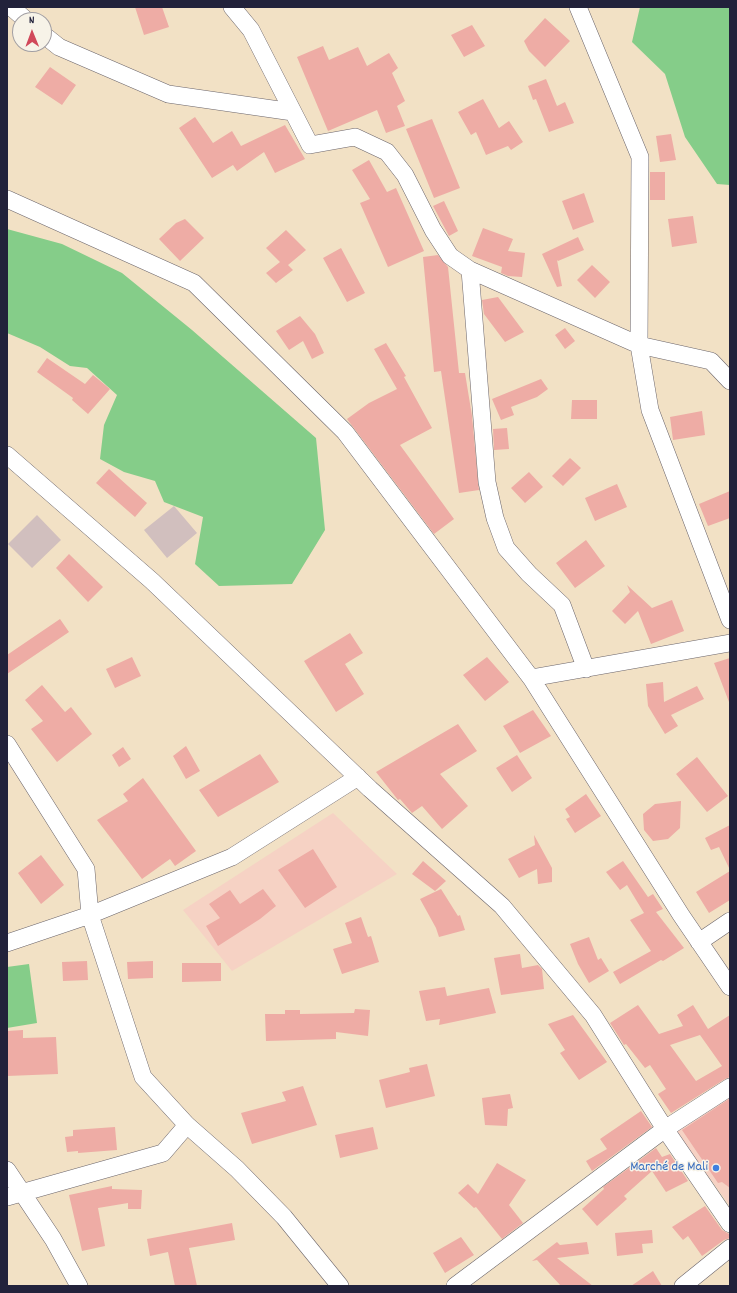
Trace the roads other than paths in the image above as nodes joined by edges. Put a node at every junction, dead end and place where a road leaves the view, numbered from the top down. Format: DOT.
graph roads {
  1 [pos="232,7"];
  2 [pos="578,7"];
  3 [pos="52,41"];
  4 [pos="293,112"];
  5 [pos="7,199"];
  6 [pos="470,270"];
  7 [pos="639,345"];
  8 [pos="730,381"];
  9 [pos="7,455"];
  10 [pos="730,620"];
  11 [pos="730,643"];
  12 [pos="586,669"];
  13 [pos="531,678"];
  14 [pos="7,744"];
  15 [pos="358,777"];
  16 [pos="90,916"];
  17 [pos="730,921"];
  18 [pos="699,942"];
  19 [pos="7,943"];
  20 [pos="730,987"];
  21 [pos="730,1087"];
  22 [pos="187,1125"];
  23 [pos="665,1129"];
  24 [pos="7,1170"];
  25 [pos="14,1195"];
  26 [pos="730,1224"];
  27 [pos="730,1248"];
  28 [pos="79,1286"];
  29 [pos="340,1286"];
  30 [pos="455,1286"];
  31 [pos="683,1286"];
  1 -- 4 [label="street"];
  2 -- 7 [label="street"];
  3 -- 4 [label="street"];
  4 -- 6 [label="street"];
  5 -- 13 [label="street"];
  6 -- 7 [label="street"];
  6 -- 12 [label="street"];
  7 -- 8 [label="street"];
  7 -- 10 [label="street"];
  9 -- 15 [label="street"];
  11 -- 12 [label="street"];
  12 -- 13 [label="street"];
  13 -- 18 [label="street"];
  14 -- 16 [label="street"];
  15 -- 16 [label="street"];
  15 -- 23 [label="street"];
  16 -- 19 [label="street"];
  16 -- 22 [label="street"];
  17 -- 18 [label="street"];
  18 -- 20 [label="street"];
  21 -- 23 [label="street"];
  22 -- 25 [label="street"];
  22 -- 29 [label="street"];
  23 -- 26 [label="street"];
  23 -- 30 [label="street"];
  24 -- 25 [label="street"];
  25 -- 28 [label="street"];
  27 -- 31 [label="street"];
}
